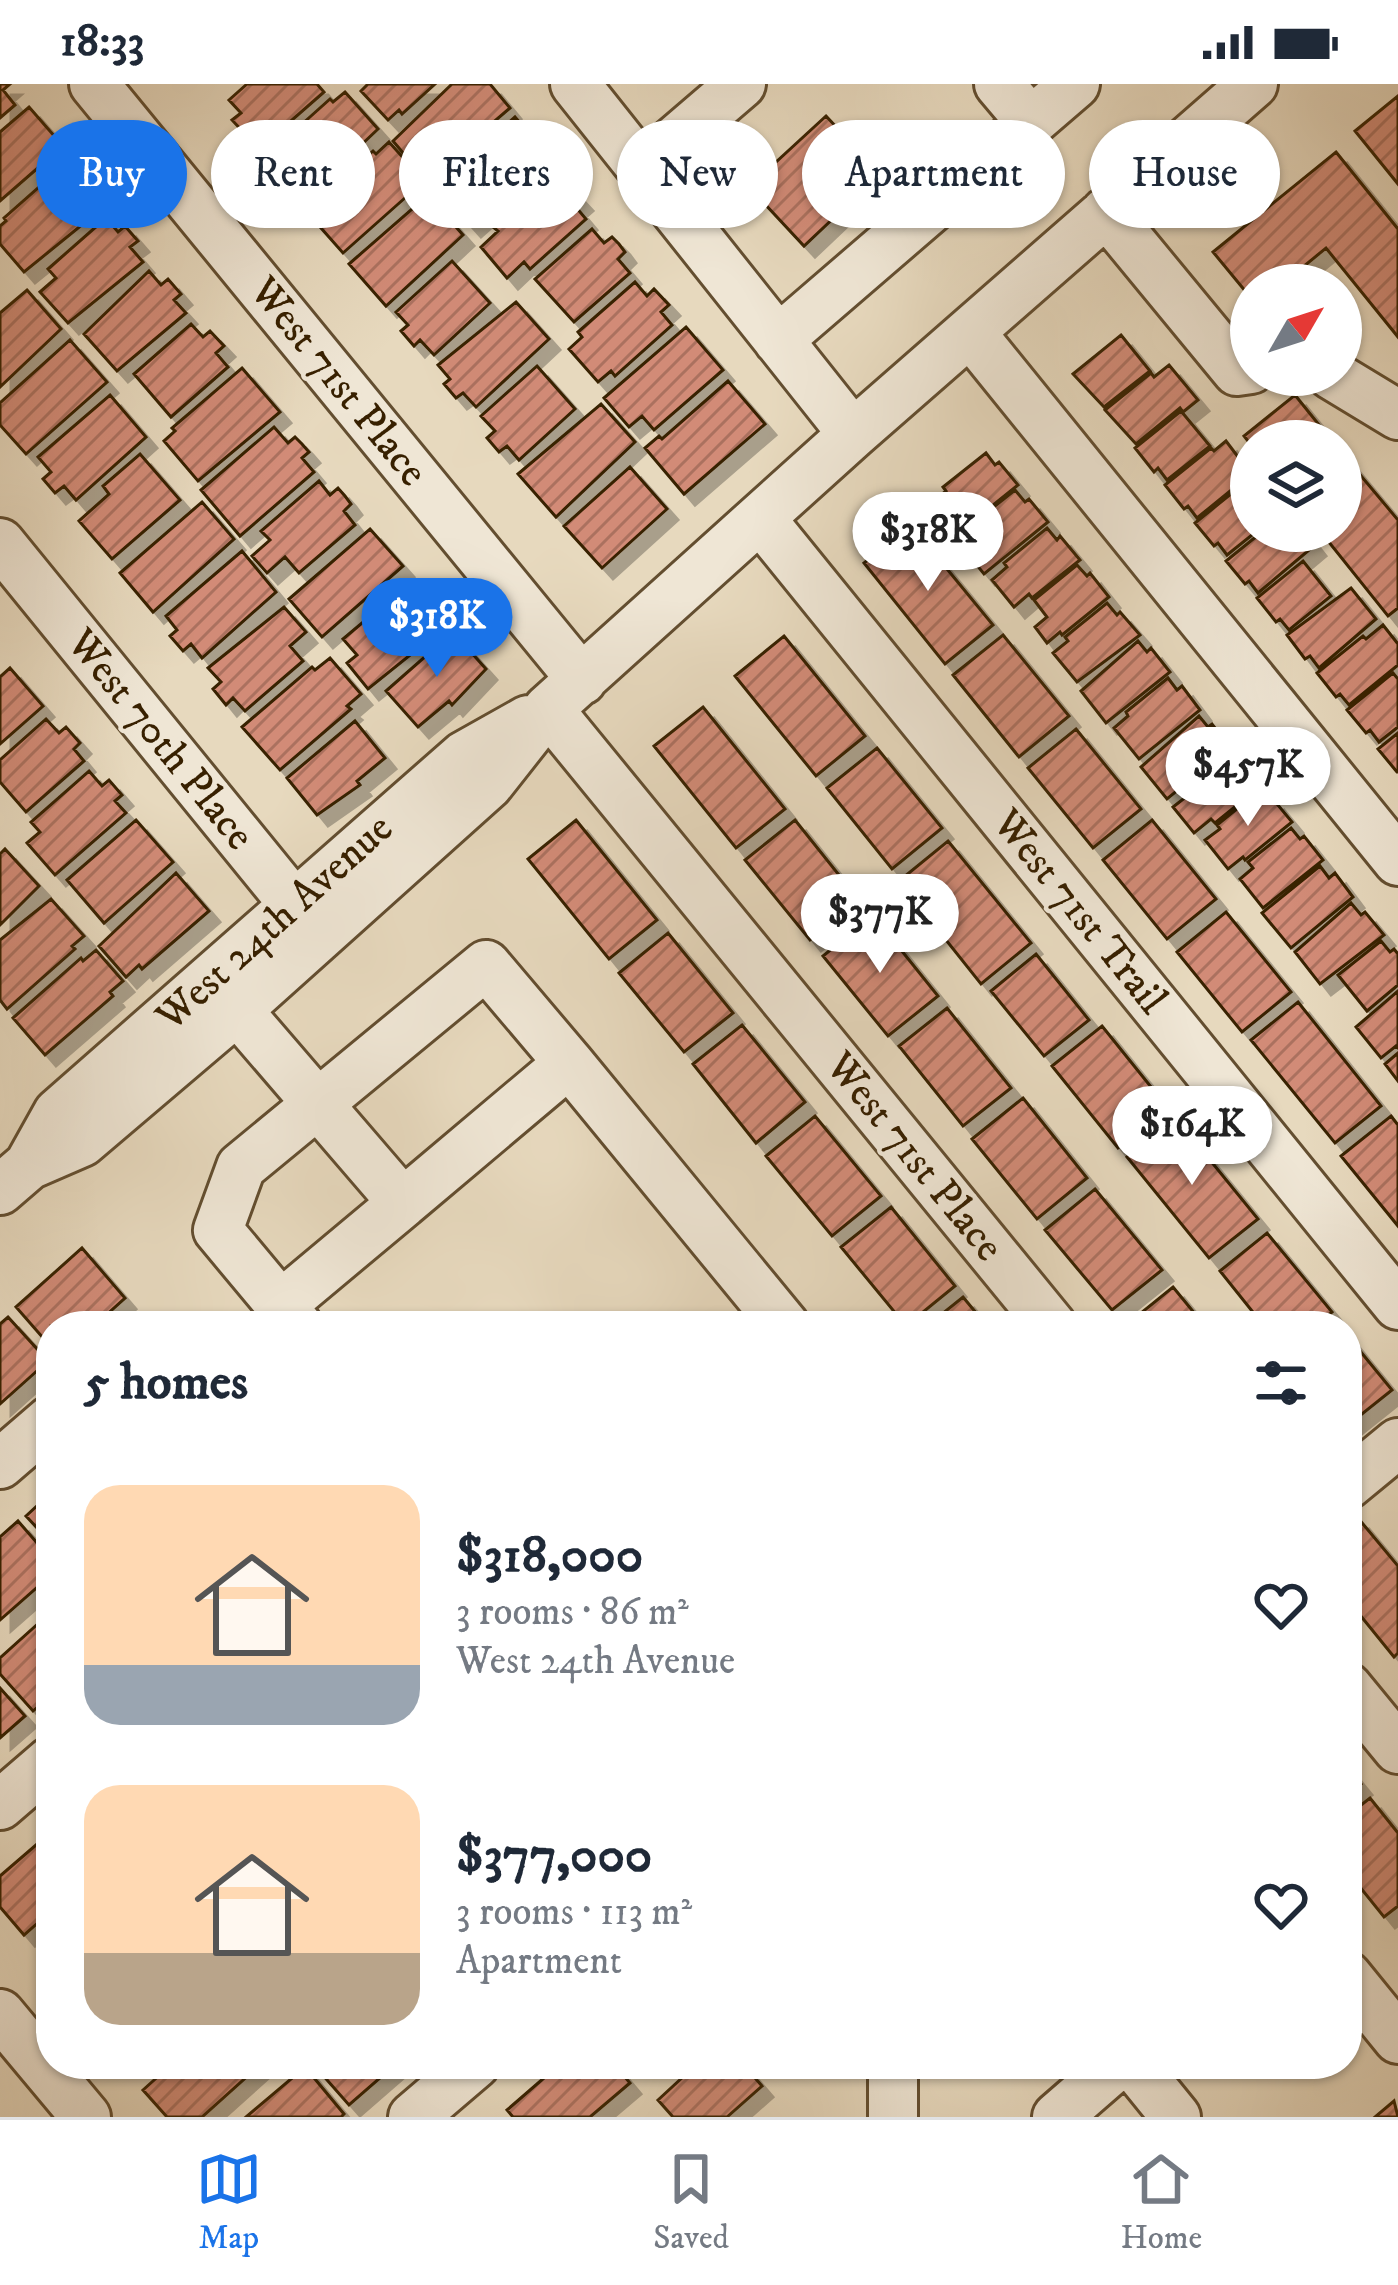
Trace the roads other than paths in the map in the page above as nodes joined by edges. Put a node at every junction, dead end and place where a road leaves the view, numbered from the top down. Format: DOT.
graph roads {
  1 [pos="94,84"];
  2 [pos="575,84"];
  3 [pos="741,84"];
  4 [pos="999,84"];
  5 [pos="1075,84"];
  6 [pos="1252,84"];
  7 [pos="699,120"];
  8 [pos="1029,120"];
  9 [pos="1033,120"];
  10 [pos="1211,120"];
  11 [pos="617,137"];
  12 [pos="1089,227"];
  13 [pos="689,228"];
  14 [pos="908,228"];
  15 [pos="1119,228"];
  16 [pos="970,332"];
  17 [pos="778,340"];
  18 [pos="1230,361"];
  19 [pos="1362,393"];
  20 [pos="1398,415"];
  21 [pos="853,434"];
  22 [pos="760,518"];
  23 [pos="0,543"];
  24 [pos="565,694"];
  25 [pos="1398,861"];
  26 [pos="307,920"];
  27 [pos="224,996"];
  28 [pos="568,1063"];
  29 [pos="319,1106"];
  30 [pos="10,1162"];
  31 [pos="403,1203"];
  32 [pos="1398,1306"];
  33 [pos="285,1311"];
  34 [pos="294,1311"];
  35 [pos="772,1311"];
  36 [pos="1040,1311"];
  37 [pos="36,1433"];
  38 [pos="1398,1443"];
  39 [pos="0,1464"];
  40 [pos="1362,1473"];
  41 [pos="1362,1705"];
  42 [pos="1398,1749"];
  43 [pos="36,1774"];
  44 [pos="0,1805"];
  45 [pos="1362,1995"];
  46 [pos="0,2014"];
  47 [pos="1398,2039"];
  48 [pos="36,2049"];
  49 [pos="458,2079"];
  50 [pos="893,2079"];
  51 [pos="1101,2079"];
  52 [pos="1145,2079"];
  53 [pos="413,2117"];
  54 [pos="893,2117"];
  55 [pos="1058,2117"];
  56 [pos="1177,2117"];
  1 -- 24 [label="street, West 71st Place"];
  2 -- 11 [label="street"];
  3 -- 7 [label="street"];
  4 -- 8 [label="street"];
  5 -- 9 [label="street"];
  6 -- 10 [label="street, West 24th Avenue"];
  12 -- 16 [label="street, West 24th Avenue"];
  13 -- 17 [label="street"];
  14 -- 17 [label="street"];
  15 -- 18 [label="street"];
  16 -- 21 [label="street, West 24th Avenue"];
  16 -- 25 [label="street"];
  17 -- 21 [label="street"];
  19 -- 20 [label="street"];
  21 -- 22 [label="street, West 24th Avenue"];
  22 -- 24 [label="street, West 24th Avenue"];
  22 -- 32 [label="street, West 71st Trail"];
  23 -- 26 [label="street, West 70th Place"];
  24 -- 26 [label="street, West 24th Avenue"];
  24 -- 36 [label="street, West 71st Place"];
  26 -- 27 [label="street, West 24th Avenue"];
  27 -- 29 [label="street"];
  27 -- 30 [label="street, West 24th Avenue"];
  28 -- 29 [label="street"];
  28 -- 31 [label="street"];
  28 -- 35 [label="street"];
  29 -- 31 [label="street"];
  29 -- 33 [label="street"];
  31 -- 34 [label="street"];
  37 -- 39 [label="street"];
  38 -- 40 [label="street"];
  41 -- 42 [label="street"];
  43 -- 44 [label="street"];
  45 -- 47 [label="street"];
  46 -- 48 [label="street"];
  49 -- 53 [label="street"];
  50 -- 54 [label="street"];
  51 -- 55 [label="street"];
  52 -- 56 [label="street"];
}
